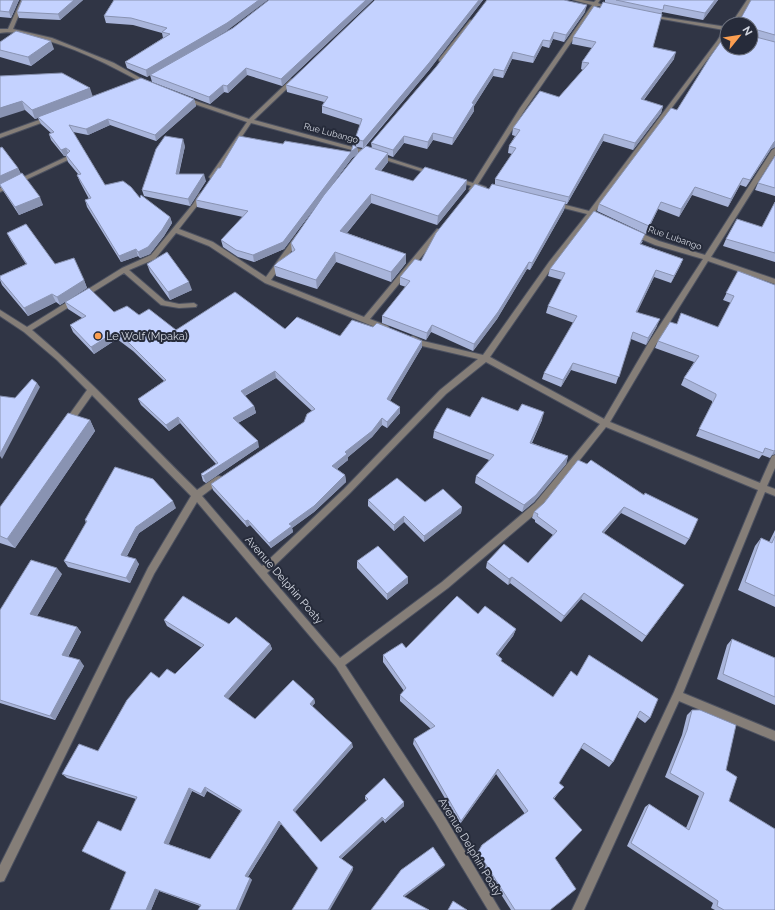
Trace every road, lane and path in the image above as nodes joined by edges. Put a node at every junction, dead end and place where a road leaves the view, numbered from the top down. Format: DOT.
graph roads {
  1 [pos="23,0"];
  2 [pos="575,0"];
  3 [pos="749,0"];
  4 [pos="597,2"];
  5 [pos="603,6"];
  6 [pos="646,15"];
  7 [pos="739,16"];
  8 [pos="473,18"];
  9 [pos="719,28"];
  10 [pos="10,30"];
  11 [pos="0,31"];
  12 [pos="719,42"];
  13 [pos="437,66"];
  14 [pos="301,73"];
  15 [pos="133,85"];
  16 [pos="180,97"];
  17 [pos="56,116"];
  18 [pos="250,121"];
  19 [pos="0,136"];
  20 [pos="369,146"];
  21 [pos="775,150"];
  22 [pos="362,154"];
  23 [pos="68,158"];
  24 [pos="439,175"];
  25 [pos="454,179"];
  26 [pos="475,185"];
  27 [pos="207,186"];
  28 [pos="489,189"];
  29 [pos="0,190"];
  30 [pos="203,192"];
  31 [pos="466,197"];
  32 [pos="548,203"];
  33 [pos="592,213"];
  34 [pos="611,222"];
  35 [pos="444,225"];
  36 [pos="304,229"];
  37 [pos="175,230"];
  38 [pos="631,231"];
  39 [pos="707,258"];
  40 [pos="124,270"];
  41 [pos="267,281"];
  42 [pos="775,282"];
  43 [pos="194,306"];
  44 [pos="0,313"];
  45 [pos="366,320"];
  46 [pos="27,330"];
  47 [pos="394,332"];
  48 [pos="408,337"];
  49 [pos="485,358"];
  50 [pos="92,389"];
  51 [pos="605,423"];
  52 [pos="61,432"];
  53 [pos="775,458"];
  54 [pos="228,473"];
  55 [pos="762,488"];
  56 [pos="775,493"];
  57 [pos="196,495"];
  58 [pos="261,573"];
  59 [pos="339,664"];
  60 [pos="677,695"];
  61 [pos="775,736"];
  62 [pos="0,876"];
  63 [pos="494,910"];
  64 [pos="578,910"];
  1 -- 10 [label="street"];
  2 -- 4 [label="street"];
  3 -- 7 [label="street"];
  4 -- 5 [label="street"];
  4 -- 26 [label="street"];
  6 -- 9 [label="street"];
  8 -- 13 [label="street"];
  10 -- 11 [label="street"];
  10 -- 15 [label="street"];
  12 -- 33 [label="street"];
  14 -- 18 [label="street"];
  16 -- 18 [label="street, Rue Lubango"];
  17 -- 19 [label="street"];
  18 -- 22 [label="street, Rue Lubango"];
  18 -- 27 [label="street"];
  20 -- 22 [label="street"];
  21 -- 39 [label="street"];
  22 -- 24 [label="street, Rue Lubango"];
  23 -- 29 [label="street"];
  25 -- 26 [label="street"];
  26 -- 28 [label="street"];
  26 -- 31 [label="street"];
  30 -- 37 [label="street"];
  32 -- 33 [label="street"];
  33 -- 34 [label="street"];
  33 -- 49 [label="street"];
  35 -- 45 [label="street"];
  36 -- 41 [label="street"];
  37 -- 40 [label="street"];
  37 -- 41 [label="street"];
  38 -- 39 [label="street, Rue Lubango"];
  39 -- 42 [label="street, Rue Lubango"];
  39 -- 51 [label="street"];
  40 -- 43 [label="street"];
  40 -- 46 [label="street"];
  41 -- 45 [label="street"];
  44 -- 46 [label="street, Avenue Delphin Poaty"];
  45 -- 47 [label="street"];
  46 -- 50 [label="street, Avenue Delphin Poaty"];
  48 -- 49 [label="street"];
  49 -- 51 [label="street"];
  49 -- 58 [label="street"];
  50 -- 52 [label="street"];
  50 -- 57 [label="street, Avenue Delphin Poaty"];
  51 -- 55 [label="street"];
  51 -- 59 [label="street"];
  53 -- 55 [label="street"];
  54 -- 57 [label="street"];
  55 -- 56 [label="street"];
  55 -- 60 [label="street"];
  57 -- 58 [label="street, Avenue Delphin Poaty"];
  57 -- 62 [label="street"];
  58 -- 59 [label="street, Avenue Delphin Poaty"];
  59 -- 63 [label="street, Avenue Delphin Poaty"];
  60 -- 61 [label="street"];
  60 -- 64 [label="street"];
}
